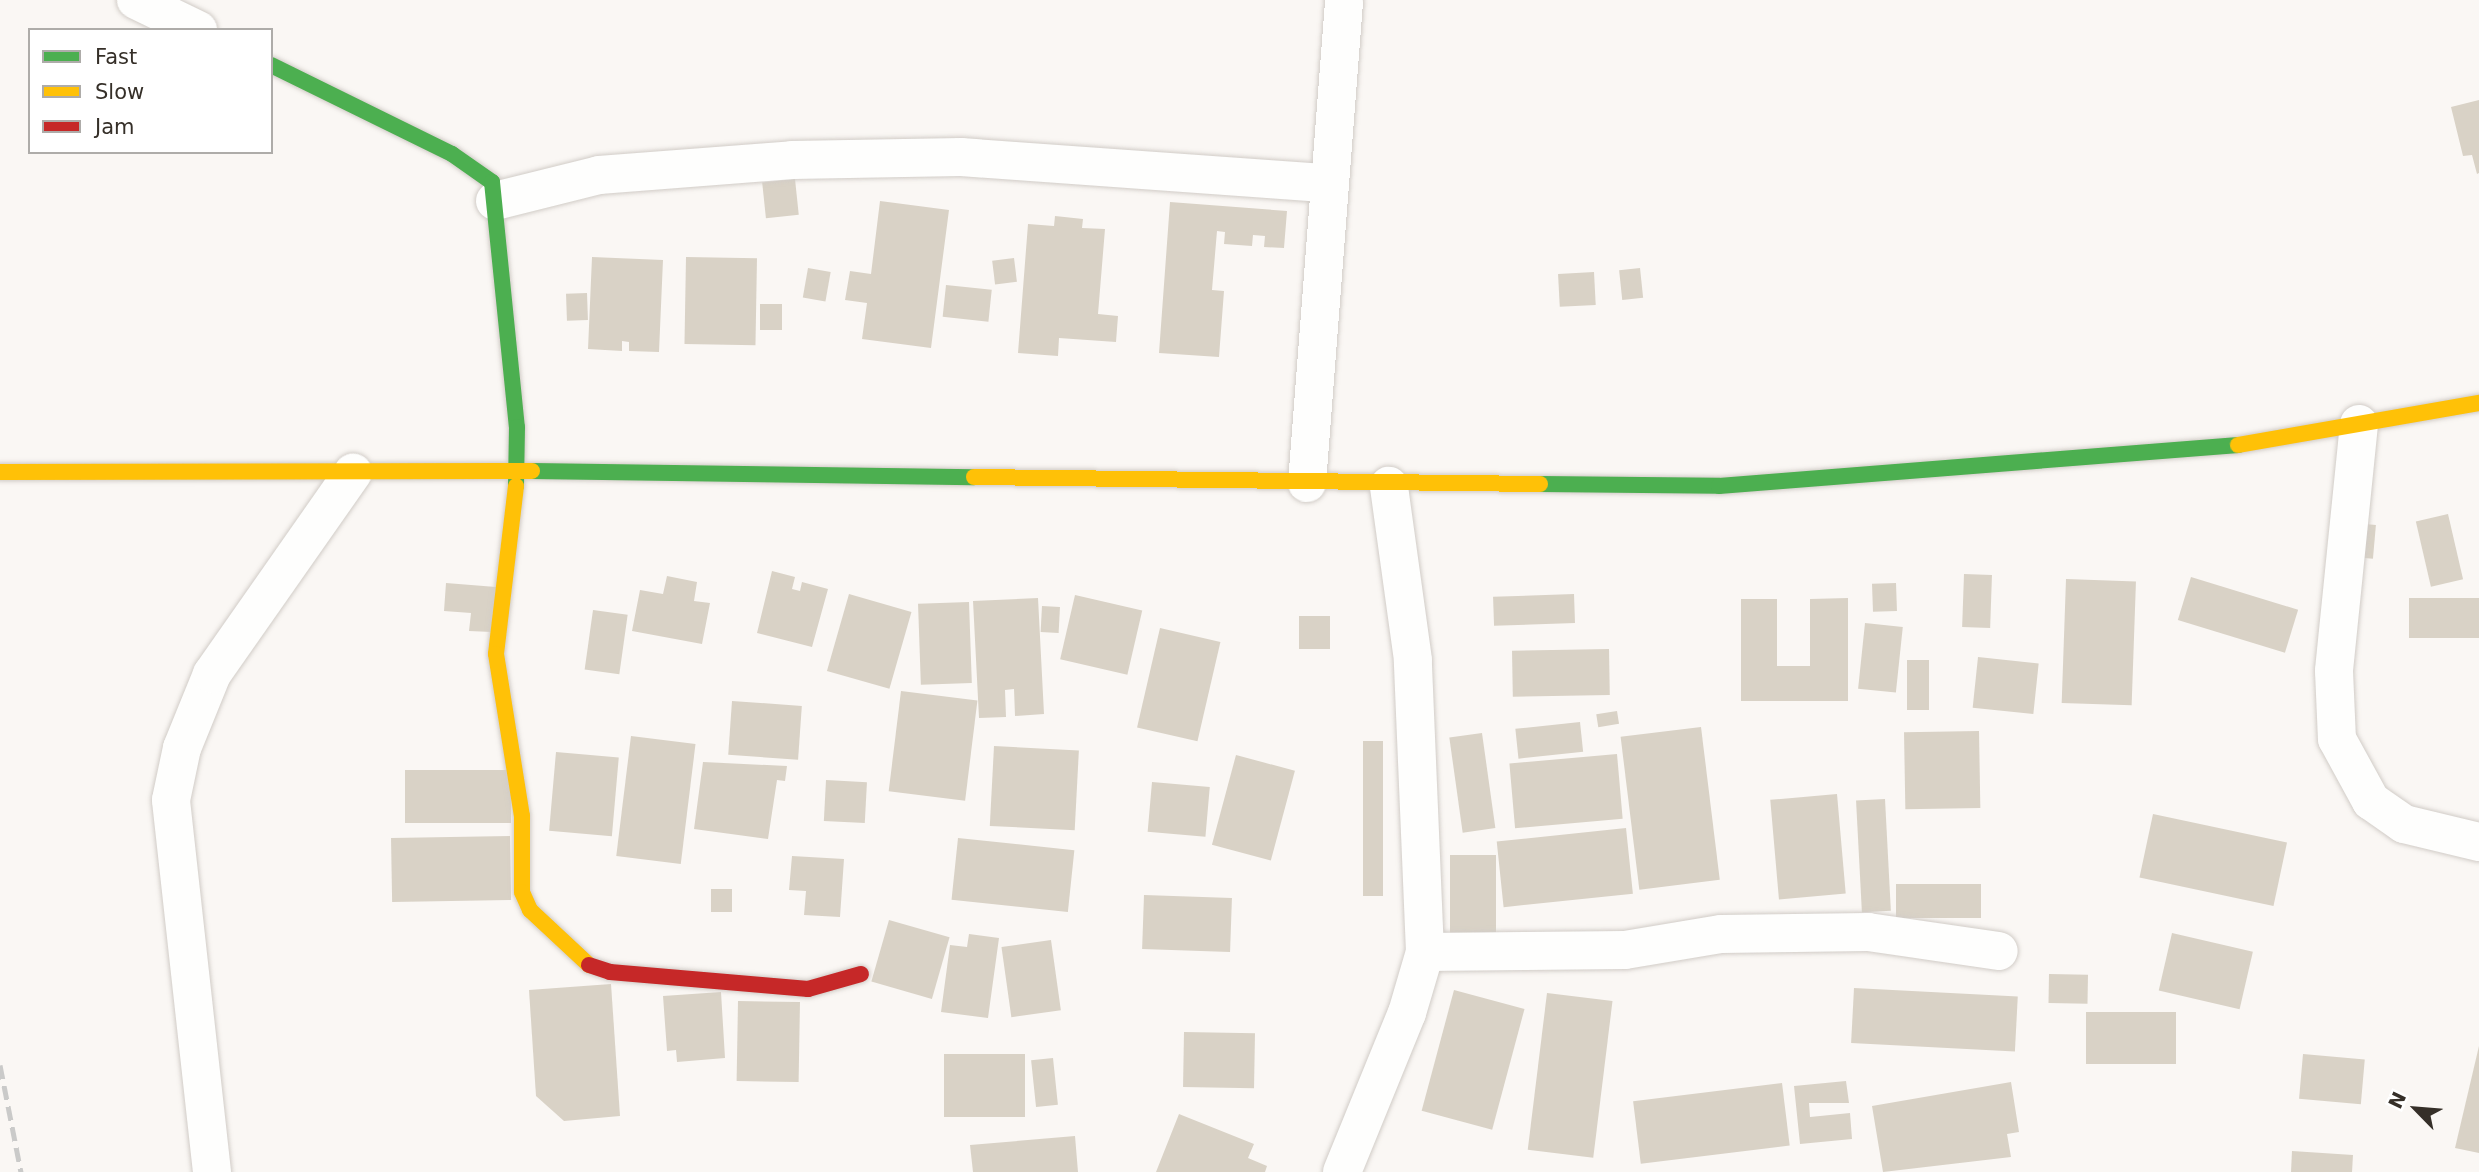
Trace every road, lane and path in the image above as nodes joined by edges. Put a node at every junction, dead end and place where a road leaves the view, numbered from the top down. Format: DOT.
graph roads {
  1 [pos="136,0"];
  2 [pos="1344,0"];
  3 [pos="194,28"];
  4 [pos="273,66"];
  5 [pos="1326,183"];
  6 [pos="495,201"];
  7 [pos="2479,403"];
  8 [pos="2359,424"];
  9 [pos="515,471"];
  10 [pos="0,472"];
  11 [pos="353,473"];
  12 [pos="1307,484"];
  13 [pos="1389,486"];
  14 [pos="2479,842"];
  15 [pos="1999,951"];
  16 [pos="1425,952"];
  17 [pos="861,974"];
  18 [pos="212,1172"];
  19 [pos="1342,1172"];
  1 -- 3 [label="street"];
  2 -- 5 [label="street"];
  4 -- 6 [label="main road"];
  5 -- 6 [label="street"];
  5 -- 12 [label="street"];
  6 -- 9 [label="main road"];
  7 -- 8 [label="main road"];
  8 -- 13 [label="main road"];
  8 -- 14 [label="street"];
  9 -- 11 [label="main road"];
  9 -- 12 [label="main road"];
  9 -- 17 [label="main road"];
  10 -- 11 [label="main road"];
  11 -- 18 [label="street"];
  12 -- 13 [label="main road"];
  13 -- 16 [label="street"];
  15 -- 16 [label="street"];
  16 -- 19 [label="street"];
}
